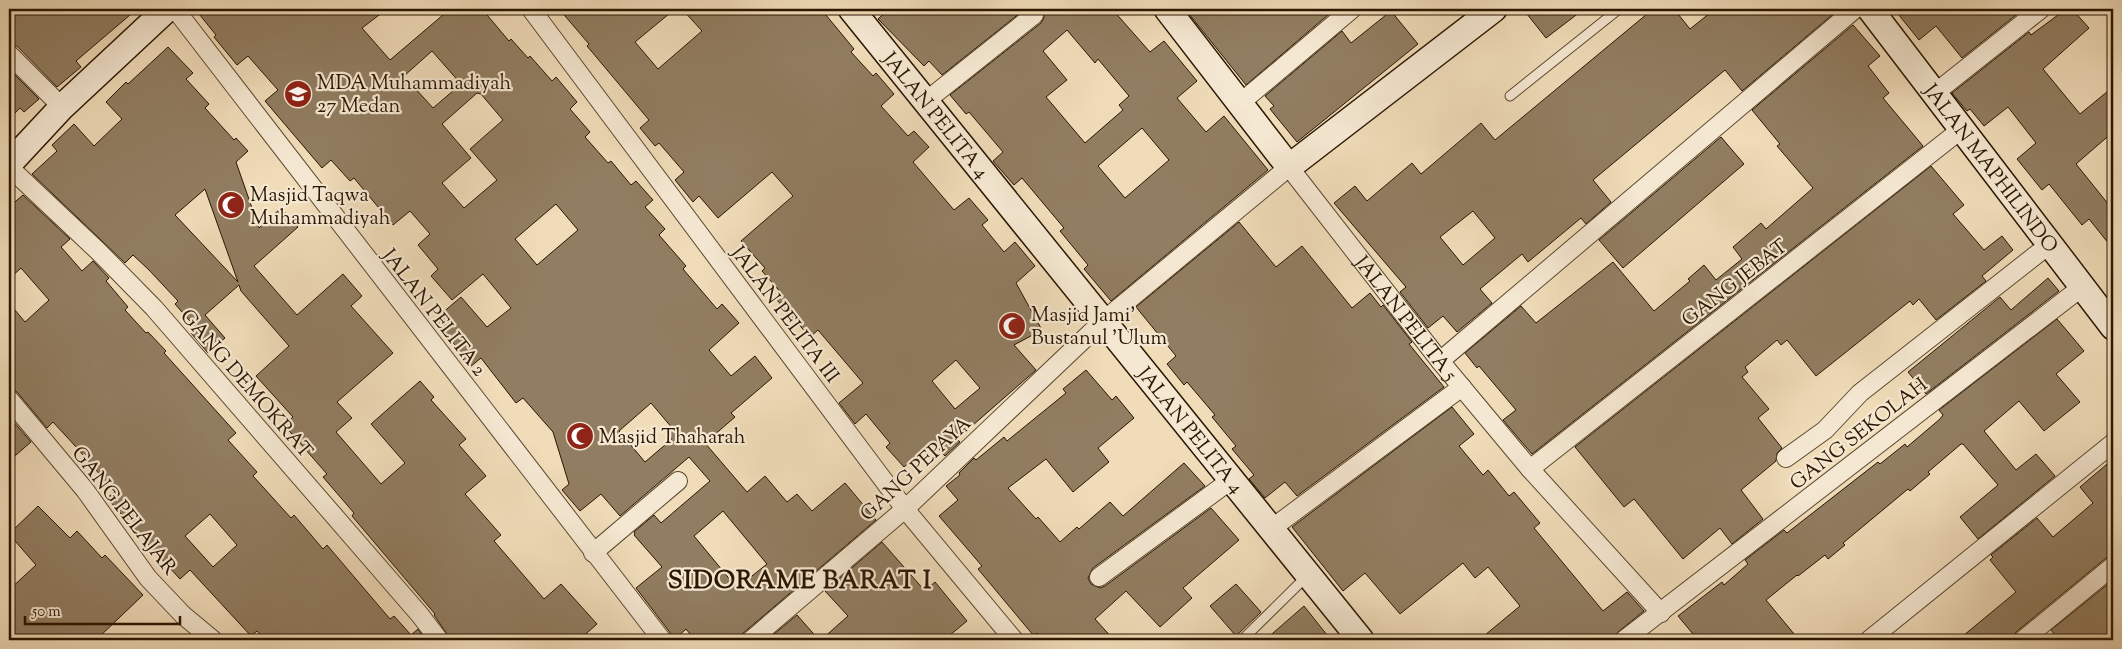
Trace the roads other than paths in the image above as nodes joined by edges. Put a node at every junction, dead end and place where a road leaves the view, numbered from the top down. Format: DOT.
graph roads {
  1 [pos="167,9"];
  2 [pos="175,9"];
  3 [pos="531,9"];
  4 [pos="851,9"];
  5 [pos="1167,9"];
  6 [pos="1352,9"];
  7 [pos="1494,9"];
  8 [pos="1619,9"];
  9 [pos="2041,9"];
  10 [pos="1872,11"];
  11 [pos="1034,15"];
  12 [pos="9,54"];
  13 [pos="1935,93"];
  14 [pos="1510,96"];
  15 [pos="926,101"];
  16 [pos="1239,104"];
  17 [pos="62,107"];
  18 [pos="1963,128"];
  19 [pos="9,166"];
  20 [pos="1289,167"];
  21 [pos="2050,244"];
  22 [pos="2082,287"];
  23 [pos="1103,321"];
  24 [pos="2113,327"];
  25 [pos="1440,361"];
  26 [pos="1462,387"];
  27 [pos="9,399"];
  28 [pos="2113,444"];
  29 [pos="1786,458"];
  30 [pos="1530,469"];
  31 [pos="1231,480"];
  32 [pos="678,481"];
  33 [pos="905,509"];
  34 [pos="1271,529"];
  35 [pos="593,553"];
  36 [pos="2113,566"];
  37 [pos="1308,575"];
  38 [pos="1099,577"];
  39 [pos="1660,612"];
  40 [pos="213,640"];
  41 [pos="439,640"];
  42 [pos="662,640"];
  43 [pos="751,640"];
  44 [pos="1014,640"];
  45 [pos="1242,640"];
  46 [pos="1361,640"];
  47 [pos="1624,640"];
  48 [pos="1869,640"];
  49 [pos="2023,640"];
  1 -- 17 [label="street"];
  2 -- 35 [label="street, JALAN PELITA 2"];
  3 -- 33 [label="street, JALAN PELITA III"];
  4 -- 15 [label="street, JALAN PELITA 4"];
  5 -- 16 [label="street, JALAN PELITA 5"];
  6 -- 16 [label="street"];
  7 -- 20 [label="street"];
  8 -- 14 [label="lane"];
  9 -- 13 [label="street"];
  10 -- 13 [label="street, JALAN MAPHILINDO"];
  10 -- 25 [label="street"];
  11 -- 15 [label="street"];
  12 -- 17 [label="street"];
  13 -- 18 [label="street, JALAN MAPHILINDO"];
  15 -- 23 [label="street, JALAN PELITA 4"];
  16 -- 20 [label="street, JALAN PELITA 5"];
  17 -- 19 [label="street"];
  18 -- 21 [label="street, JALAN MAPHILINDO"];
  18 -- 30 [label="street, GANG JEBAT"];
  19 -- 41 [label="street, GANG DEMOKRAT"];
  20 -- 23 [label="street, GANG PEPAYA"];
  20 -- 25 [label="street, JALAN PELITA 5"];
  21 -- 22 [label="street, JALAN MAPHILINDO"];
  21 -- 29 [label="street"];
  22 -- 24 [label="street, JALAN MAPHILINDO"];
  22 -- 39 [label="street, GANG SEKOLAH"];
  23 -- 31 [label="street, JALAN PELITA 4"];
  23 -- 33 [label="street, GANG PEPAYA"];
  25 -- 26 [label="street, JALAN PELITA 5"];
  26 -- 30 [label="street, JALAN PELITA 5"];
  26 -- 34 [label="street"];
  27 -- 40 [label="street, GANG PELAJAR"];
  28 -- 48 [label="street"];
  30 -- 39 [label="street, JALAN PELITA 5"];
  31 -- 34 [label="street, JALAN PELITA 4"];
  31 -- 38 [label="street"];
  32 -- 35 [label="street"];
  33 -- 43 [label="street, GANG PEPAYA"];
  33 -- 44 [label="street, JALAN PELITA III"];
  34 -- 37 [label="street, JALAN PELITA 4"];
  35 -- 42 [label="street, JALAN PELITA 2"];
  36 -- 49 [label="street"];
  37 -- 45 [label="lane"];
  37 -- 46 [label="street, JALAN PELITA 4"];
  39 -- 47 [label="street, GANG SEKOLAH"];
}
